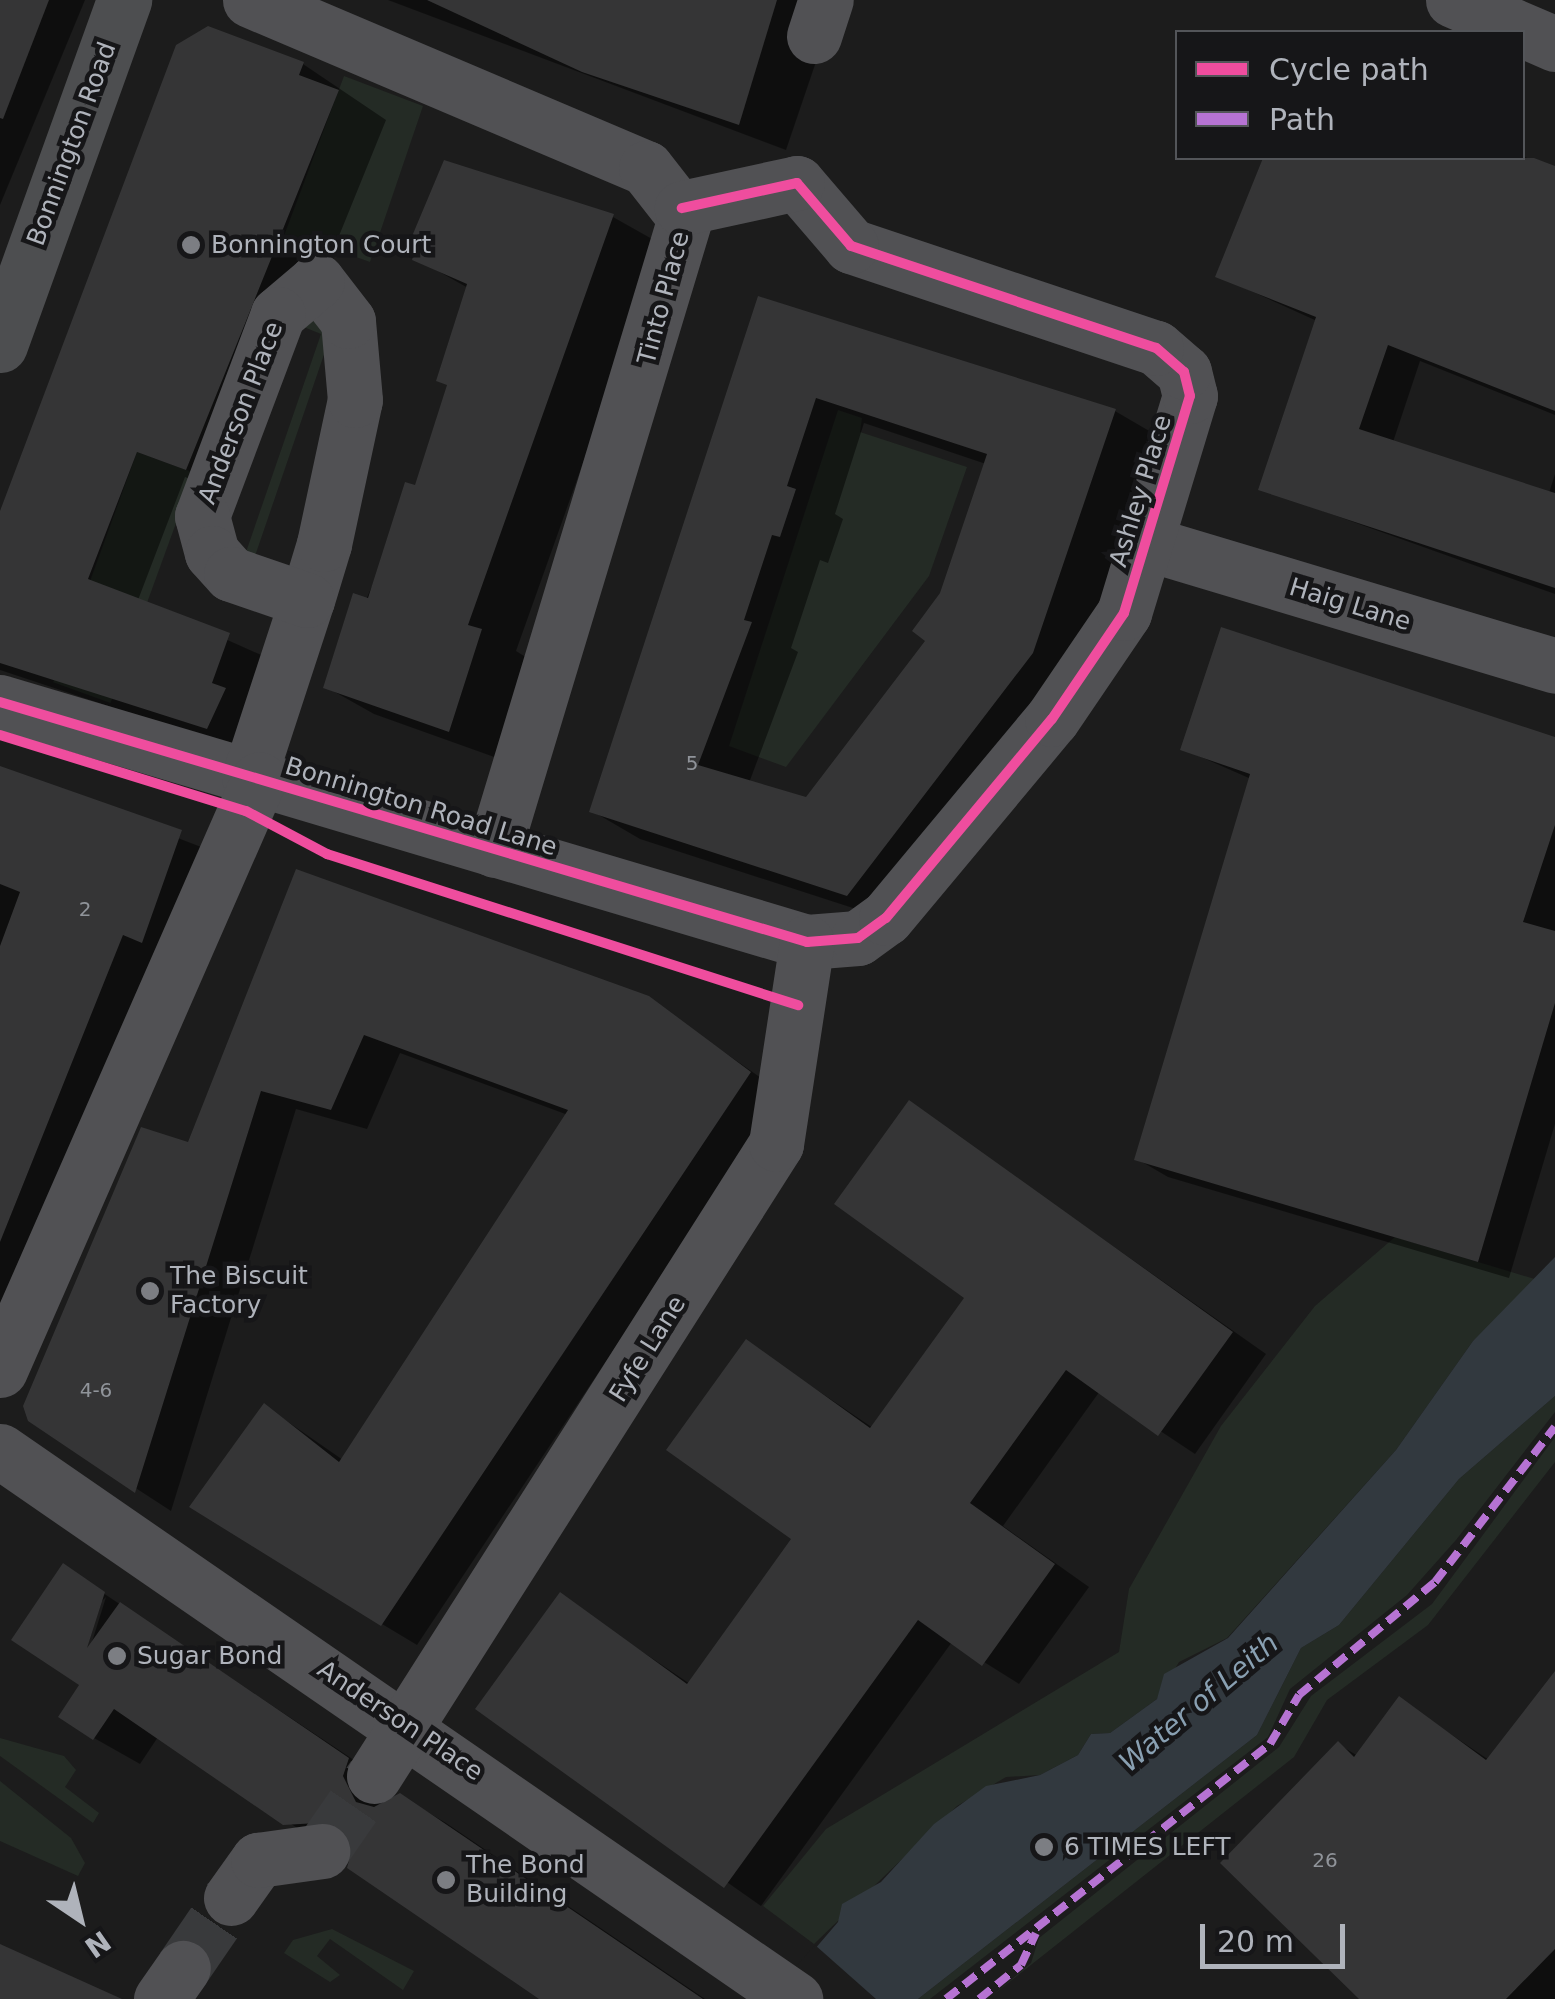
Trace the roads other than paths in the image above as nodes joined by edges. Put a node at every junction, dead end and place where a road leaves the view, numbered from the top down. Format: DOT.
graph roads {
  1 [pos="124,0"];
  2 [pos="250,0"];
  3 [pos="1454,0"];
  4 [pos="1523,30"];
  5 [pos="1525,31"];
  6 [pos="1555,44"];
  7 [pos="682,208"];
  8 [pos="0,345"];
  9 [pos="1146,543"];
  10 [pos="307,600"];
  11 [pos="1555,666"];
  12 [pos="0,702"];
  13 [pos="254,778"];
  14 [pos="494,850"];
  15 [pos="819,942"];
  16 [pos="0,1370"];
  17 [pos="0,1451"];
  18 [pos="409,1726"];
  19 [pos="374,1776"];
  20 [pos="322,1851"];
  21 [pos="231,1898"];
  22 [pos="775,1982"];
  1 -- 8 [label="main road, Bonnington Road"];
  2 -- 7 [label="street, Tinto Place"];
  3 -- 4 [label="street"];
  5 -- 6 [label="street"];
  7 -- 9 [label="street, Ashley Place"];
  7 -- 14 [label="street, Tinto Place"];
  9 -- 11 [label="street, Haig Lane"];
  9 -- 15 [label="street, Ashley Place"];
  10 -- 10 [label="street, Anderson Place"];
  10 -- 13 [label="street, Anderson Place"];
  12 -- 13 [label="street, Bonnington Road Lane"];
  13 -- 14 [label="street, Bonnington Road Lane"];
  13 -- 16 [label="street, Anderson Place"];
  14 -- 15 [label="street, Bonnington Road Lane"];
  15 -- 18 [label="street, Fyfe Lane"];
  17 -- 18 [label="street, Anderson Place"];
  18 -- 19 [label="street, Fyfe Lane"];
  18 -- 22 [label="street, Anderson Place"];
  20 -- 21 [label="street"];
}
